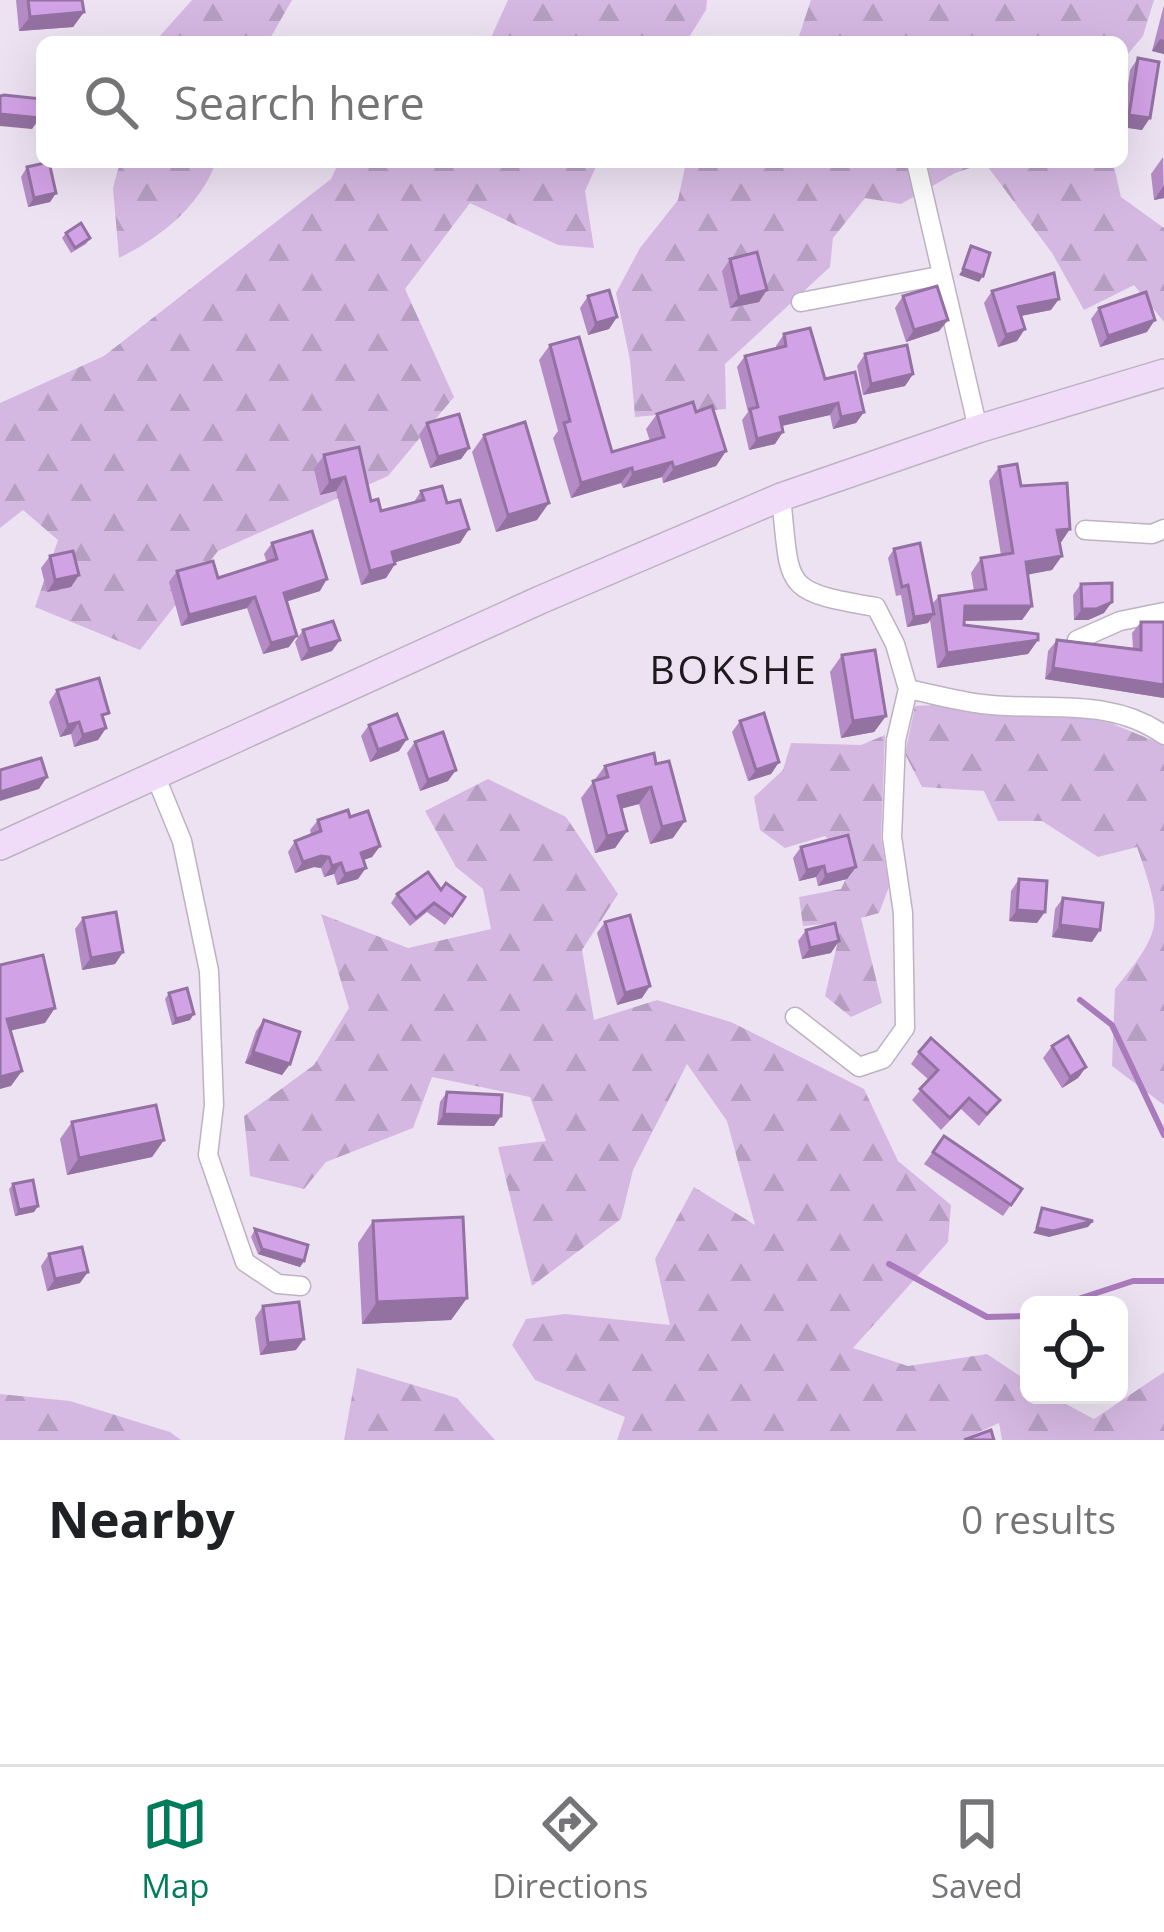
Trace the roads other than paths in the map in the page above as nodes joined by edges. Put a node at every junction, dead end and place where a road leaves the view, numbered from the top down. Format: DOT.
graph roads {
  1 [pos="916,168"];
  2 [pos="939,276"];
  3 [pos="802,302"];
  4 [pos="1164,373"];
  5 [pos="978,429"];
  6 [pos="781,497"];
  7 [pos="1164,529"];
  8 [pos="1085,530"];
  9 [pos="1164,612"];
  10 [pos="1077,640"];
  11 [pos="908,688"];
  12 [pos="1164,735"];
  13 [pos="155,776"];
  14 [pos="0,846"];
  15 [pos="795,1017"];
  16 [pos="302,1286"];
  1 -- 2 [label="street"];
  2 -- 3 [label="street"];
  2 -- 5 [label="street"];
  4 -- 5 [label="main road"];
  5 -- 6 [label="main road"];
  6 -- 11 [label="street"];
  6 -- 13 [label="main road"];
  7 -- 8 [label="street"];
  9 -- 10 [label="street"];
  11 -- 12 [label="street"];
  11 -- 15 [label="street"];
  13 -- 14 [label="main road"];
  13 -- 16 [label="street"];
}
